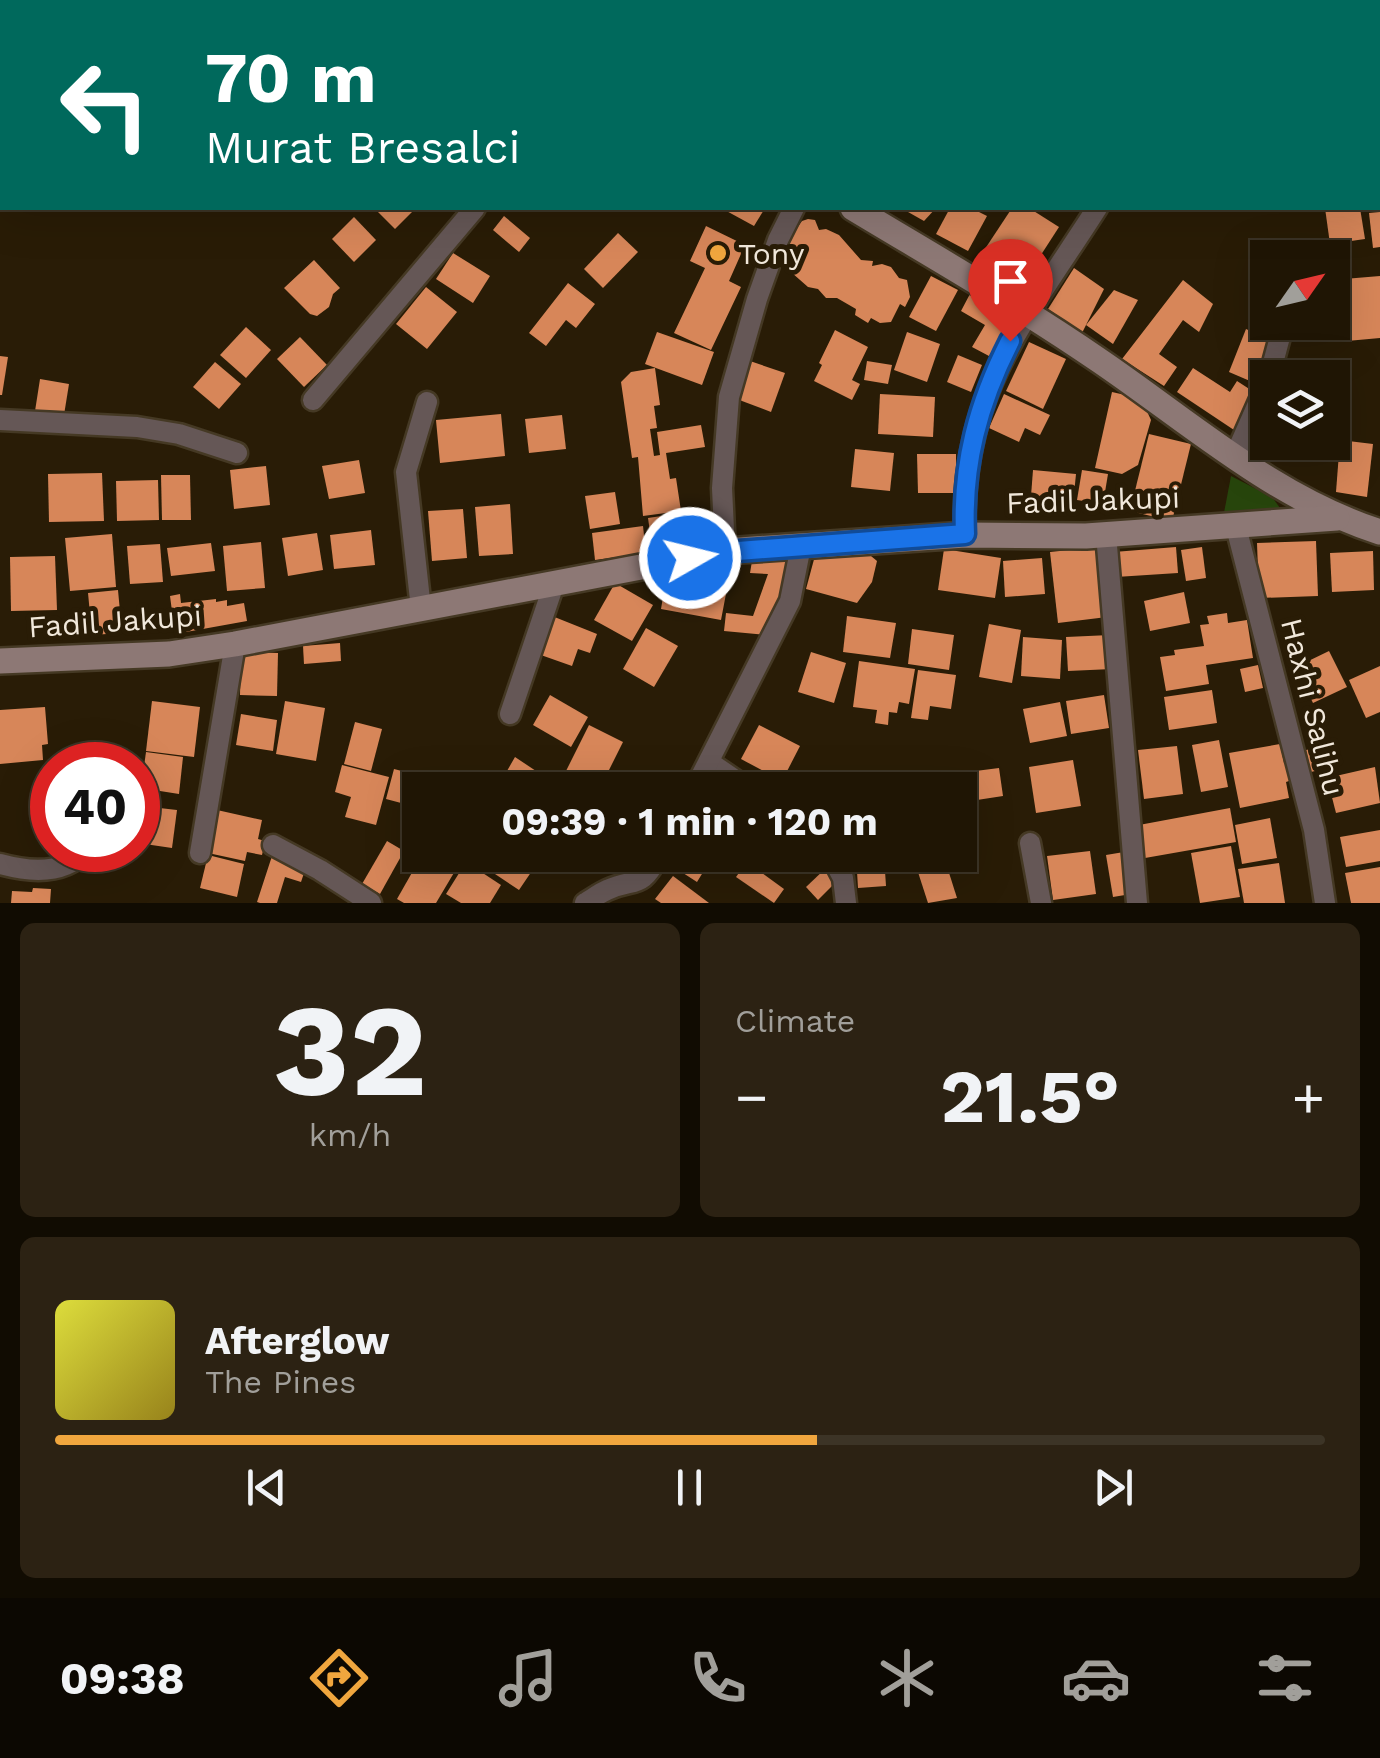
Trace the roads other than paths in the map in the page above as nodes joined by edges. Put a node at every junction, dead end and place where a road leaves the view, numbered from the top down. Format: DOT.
graph roads {
  1 [pos="474,210"];
  2 [pos="793,210"];
  3 [pos="856,210"];
  4 [pos="1096,210"];
  5 [pos="1030,312"];
  6 [pos="312,400"];
  7 [pos="427,402"];
  8 [pos="0,420"];
  9 [pos="1250,421"];
  10 [pos="236,453"];
  11 [pos="1234,458"];
  12 [pos="1337,518"];
  13 [pos="1236,527"];
  14 [pos="1380,532"];
  15 [pos="965,534"];
  16 [pos="1106,534"];
  17 [pos="802,546"];
  18 [pos="725,552"];
  19 [pos="554,584"];
  20 [pos="421,609"];
  21 [pos="234,644"];
  22 [pos="0,661"];
  23 [pos="510,714"];
  24 [pos="709,762"];
  25 [pos="704,772"];
  26 [pos="724,772"];
  27 [pos="1030,843"];
  28 [pos="273,845"];
  29 [pos="200,853"];
  30 [pos="0,864"];
  31 [pos="30,870"];
  32 [pos="649,872"];
  33 [pos="840,872"];
  34 [pos="371,903"];
  35 [pos="586,903"];
  36 [pos="846,903"];
  37 [pos="1041,903"];
  38 [pos="1137,903"];
  39 [pos="1325,903"];
  1 -- 6 [label="street"];
  2 -- 18 [label="street"];
  3 -- 5 [label="street"];
  4 -- 5 [label="street"];
  5 -- 11 [label="street"];
  5 -- 15 [label="street"];
  7 -- 20 [label="street"];
  8 -- 10 [label="street"];
  9 -- 11 [label="street"];
  11 -- 12 [label="street"];
  12 -- 13 [label="street, Fadil Jakupi"];
  12 -- 14 [label="street"];
  13 -- 16 [label="street, Fadil Jakupi"];
  13 -- 39 [label="street, Haxhi Salihu"];
  15 -- 16 [label="street, Fadil Jakupi"];
  15 -- 17 [label="street, Fadil Jakupi"];
  16 -- 38 [label="street"];
  17 -- 18 [label="street, Fadil Jakupi"];
  17 -- 24 [label="street"];
  18 -- 19 [label="street, Fadil Jakupi"];
  19 -- 20 [label="street, Fadil Jakupi"];
  19 -- 23 [label="street"];
  20 -- 21 [label="street, Fadil Jakupi"];
  21 -- 22 [label="street, Fadil Jakupi"];
  21 -- 29 [label="street, Fadil Jakupi"];
  24 -- 25 [label="street"];
  24 -- 26 [label="street"];
  27 -- 37 [label="street"];
  28 -- 34 [label="street"];
  30 -- 31 [label="street"];
  32 -- 35 [label="street"];
  33 -- 36 [label="street"];
}
